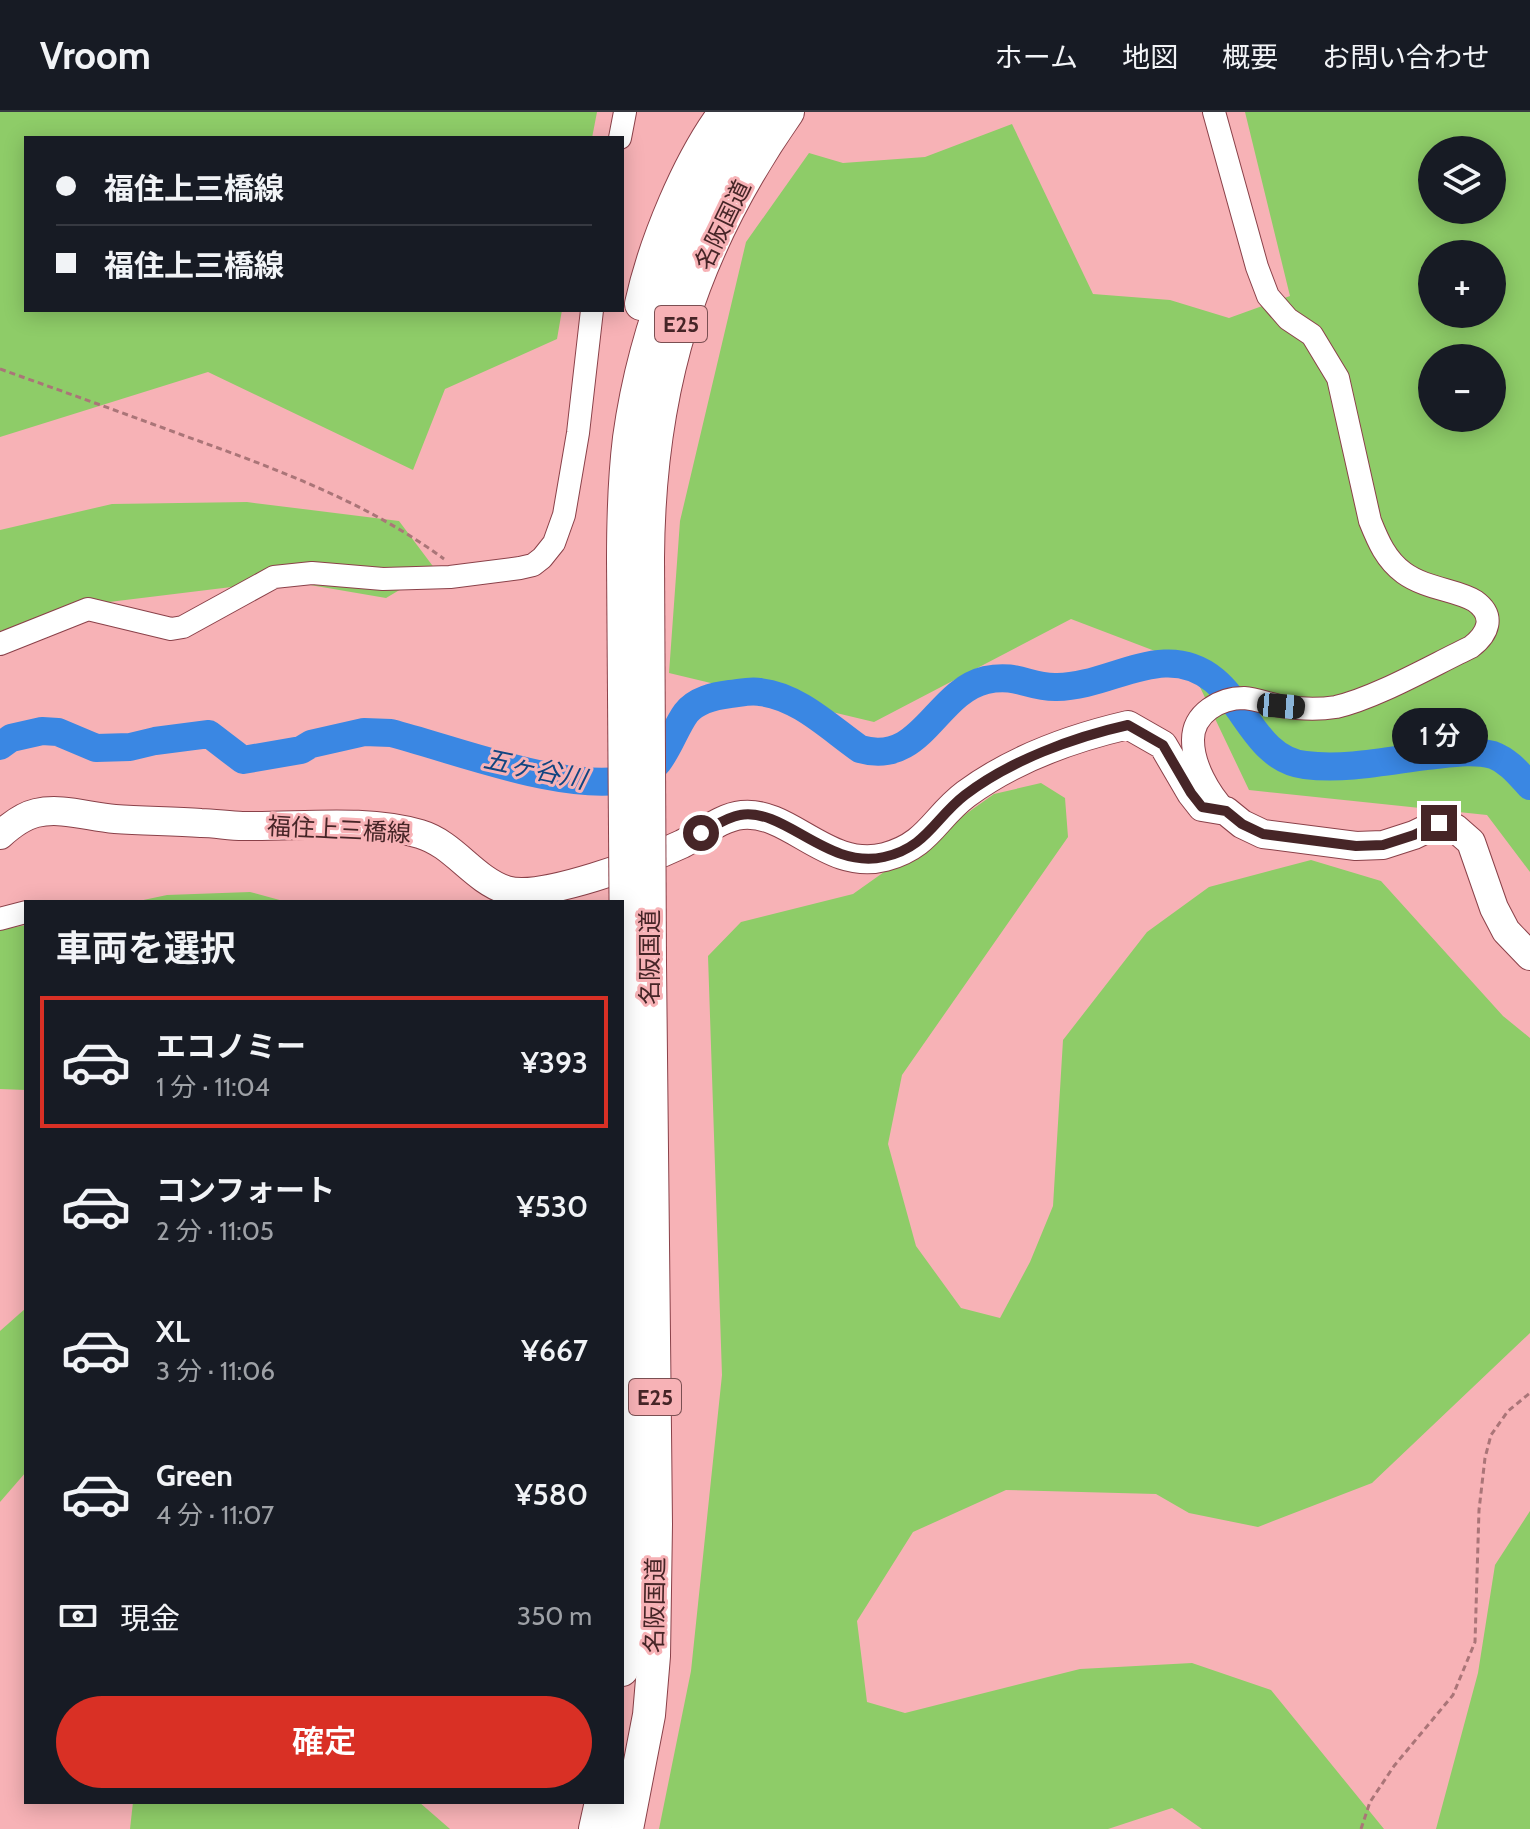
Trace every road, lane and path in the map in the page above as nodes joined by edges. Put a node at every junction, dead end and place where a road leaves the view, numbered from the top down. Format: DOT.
graph roads {
  1 [pos="625,112"];
  2 [pos="725,112"];
  3 [pos="758,112"];
  4 [pos="788,112"];
  5 [pos="807,112"];
  6 [pos="1214,112"];
  7 [pos="620,136"];
  8 [pos="592,312"];
  9 [pos="0,369"];
  10 [pos="654,445"];
  11 [pos="624,502"];
  12 [pos="635,559"];
  13 [pos="464,575"];
  14 [pos="0,644"];
  15 [pos="1226,811"];
  16 [pos="0,835"];
  17 [pos="24,913"];
  18 [pos="0,919"];
  19 [pos="1530,956"];
  20 [pos="638,963"];
  21 [pos="1530,1393"];
  22 [pos="624,1611"];
  23 [pos="601,1804"];
  24 [pos="595,1829"];
  25 [pos="627,1829"];
  26 [pos="1361,1829"];
  1 -- 7 [label="street"];
  2 -- 11 [label="highway"];
  3 -- 11 [label="highway, 名阪国道 / E25"];
  4 -- 10 [label="highway, 名阪国道 / E25"];
  5 -- 10 [label="highway"];
  6 -- 15 [label="street"];
  8 -- 13 [label="street"];
  9 -- 13 [label="path"];
  10 -- 12 [label="highway, 名阪国道 / E25"];
  11 -- 12 [label="highway, 名阪国道 / E25"];
  12 -- 20 [label="highway, 名阪国道 / E25, bridge"];
  13 -- 14 [label="street"];
  15 -- 16 [label="main road, 福住上三橋線"];
  15 -- 19 [label="main road, 福住上三橋線"];
  17 -- 18 [label="street"];
  20 -- 22 [label="highway, 名阪国道 / E25"];
  20 -- 25 [label="highway, 名阪国道 / E25"];
  21 -- 26 [label="path"];
  23 -- 24 [label="highway"];
}
